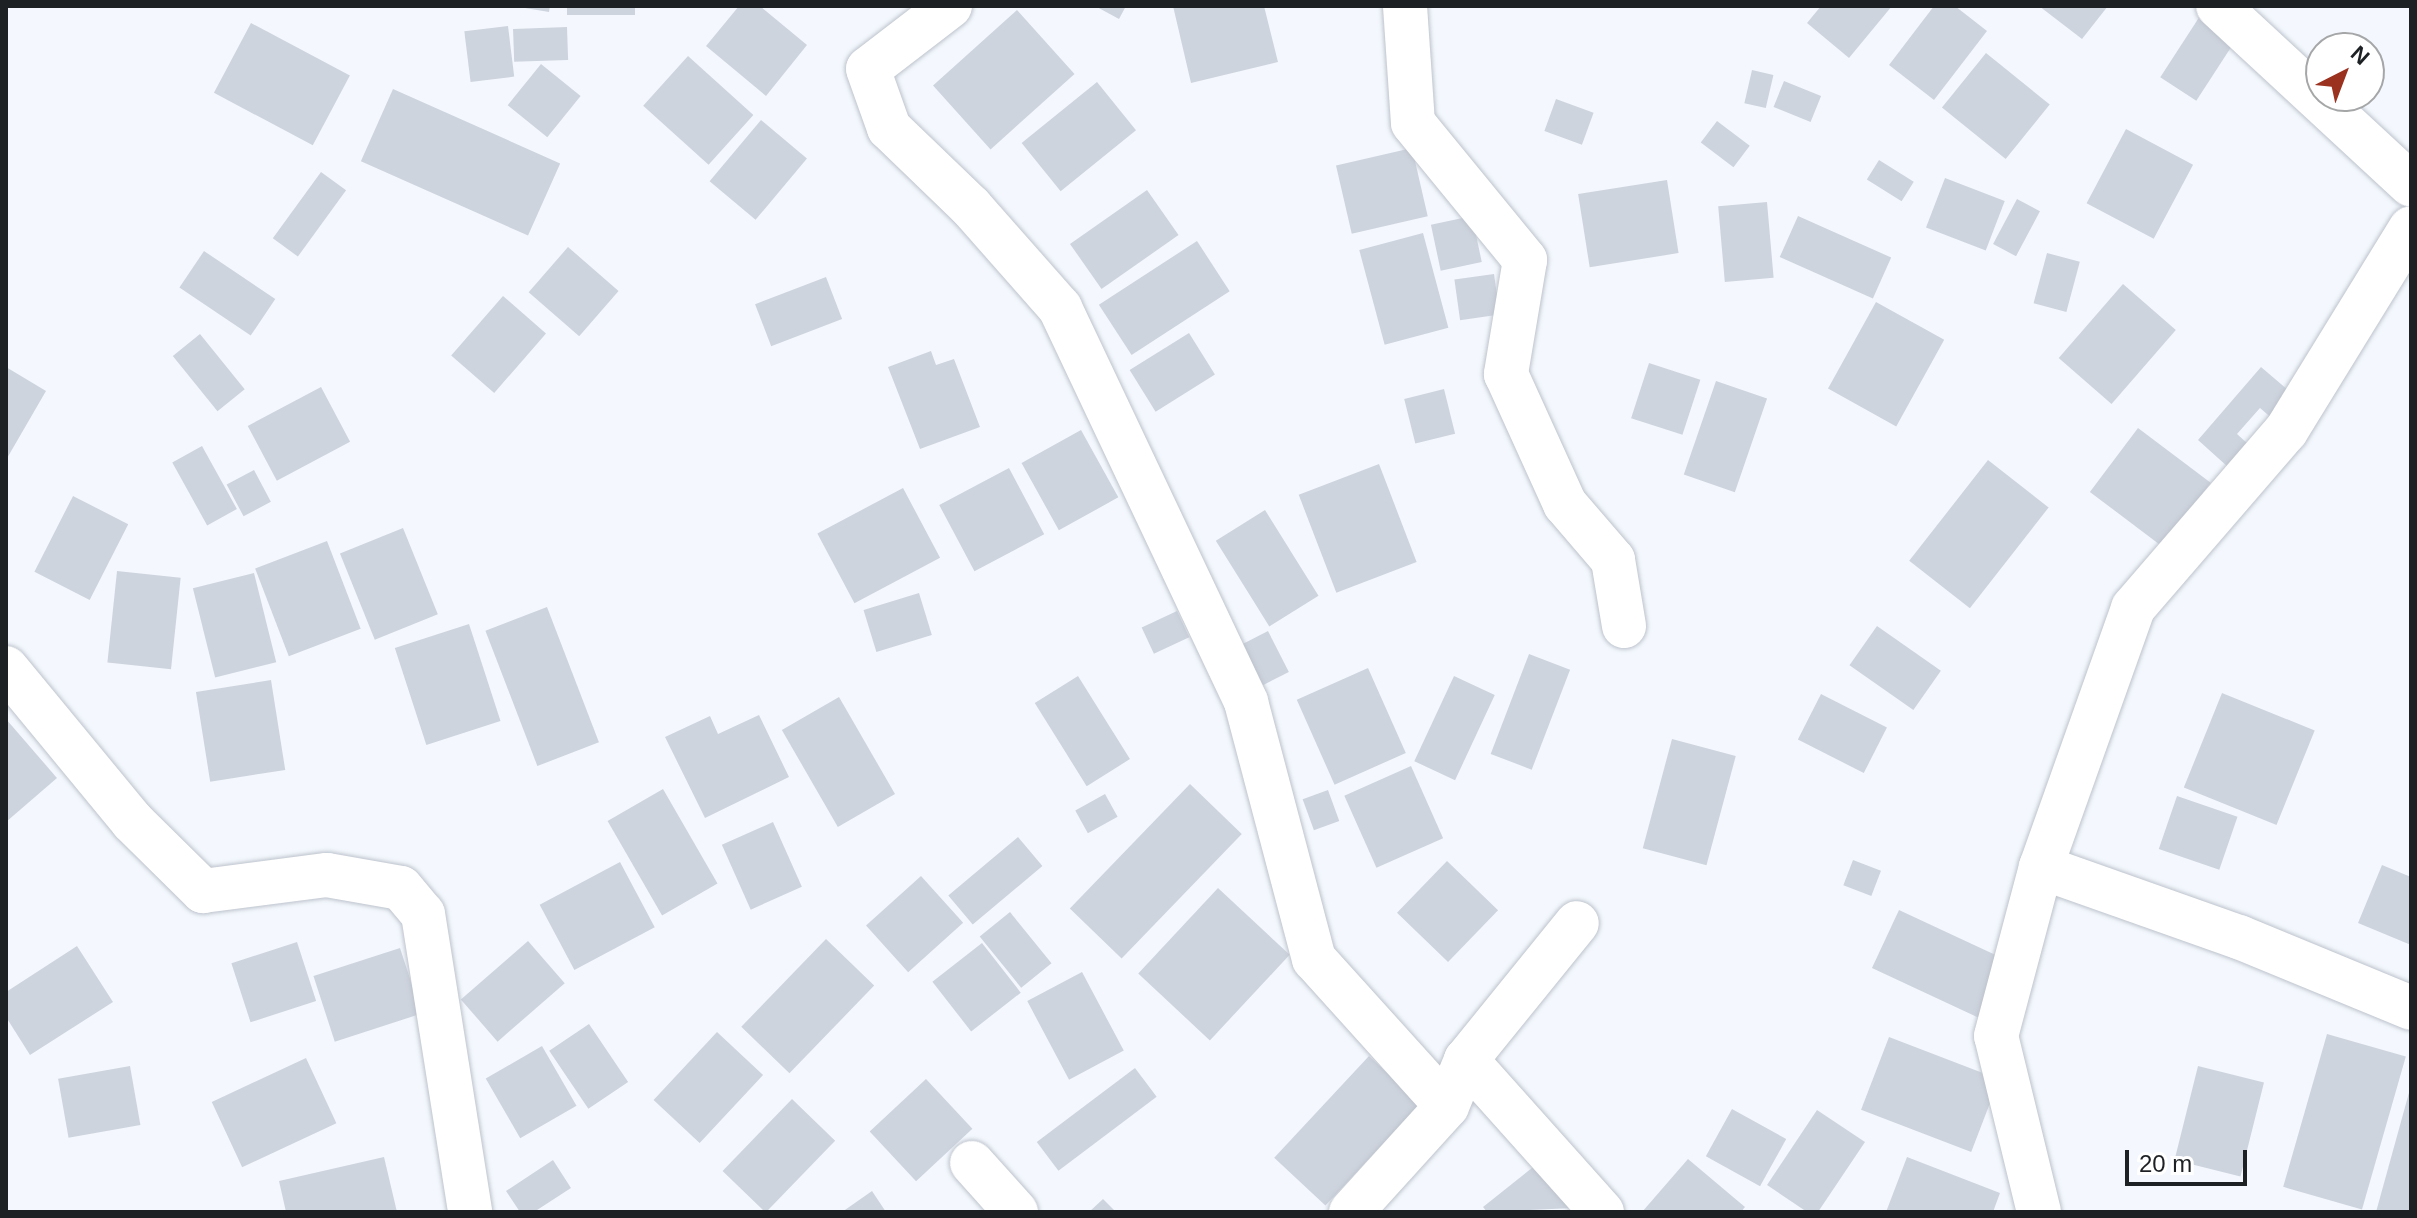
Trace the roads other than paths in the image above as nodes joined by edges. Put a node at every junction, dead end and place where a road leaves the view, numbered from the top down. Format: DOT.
graph roads {
  1 [pos="950,6"];
  2 [pos="1405,6"];
  3 [pos="2218,6"];
  4 [pos="2411,185"];
  5 [pos="2411,228"];
  6 [pos="1624,626"];
  7 [pos="6,668"];
  8 [pos="2041,867"];
  9 [pos="1577,923"];
  10 [pos="2411,1008"];
  11 [pos="1466,1060"];
  12 [pos="1447,1106"];
  13 [pos="972,1163"];
  14 [pos="470,1212"];
  15 [pos="1016,1212"];
  16 [pos="1351,1212"];
  17 [pos="1602,1212"];
  18 [pos="2039,1212"];
  1 -- 12 [label="street"];
  2 -- 6 [label="street"];
  3 -- 4 [label="street"];
  5 -- 8 [label="street"];
  7 -- 14 [label="street"];
  8 -- 10 [label="street"];
  8 -- 18 [label="street"];
  9 -- 11 [label="street"];
  11 -- 12 [label="street"];
  11 -- 17 [label="street"];
  12 -- 16 [label="street"];
  13 -- 15 [label="street"];
}
